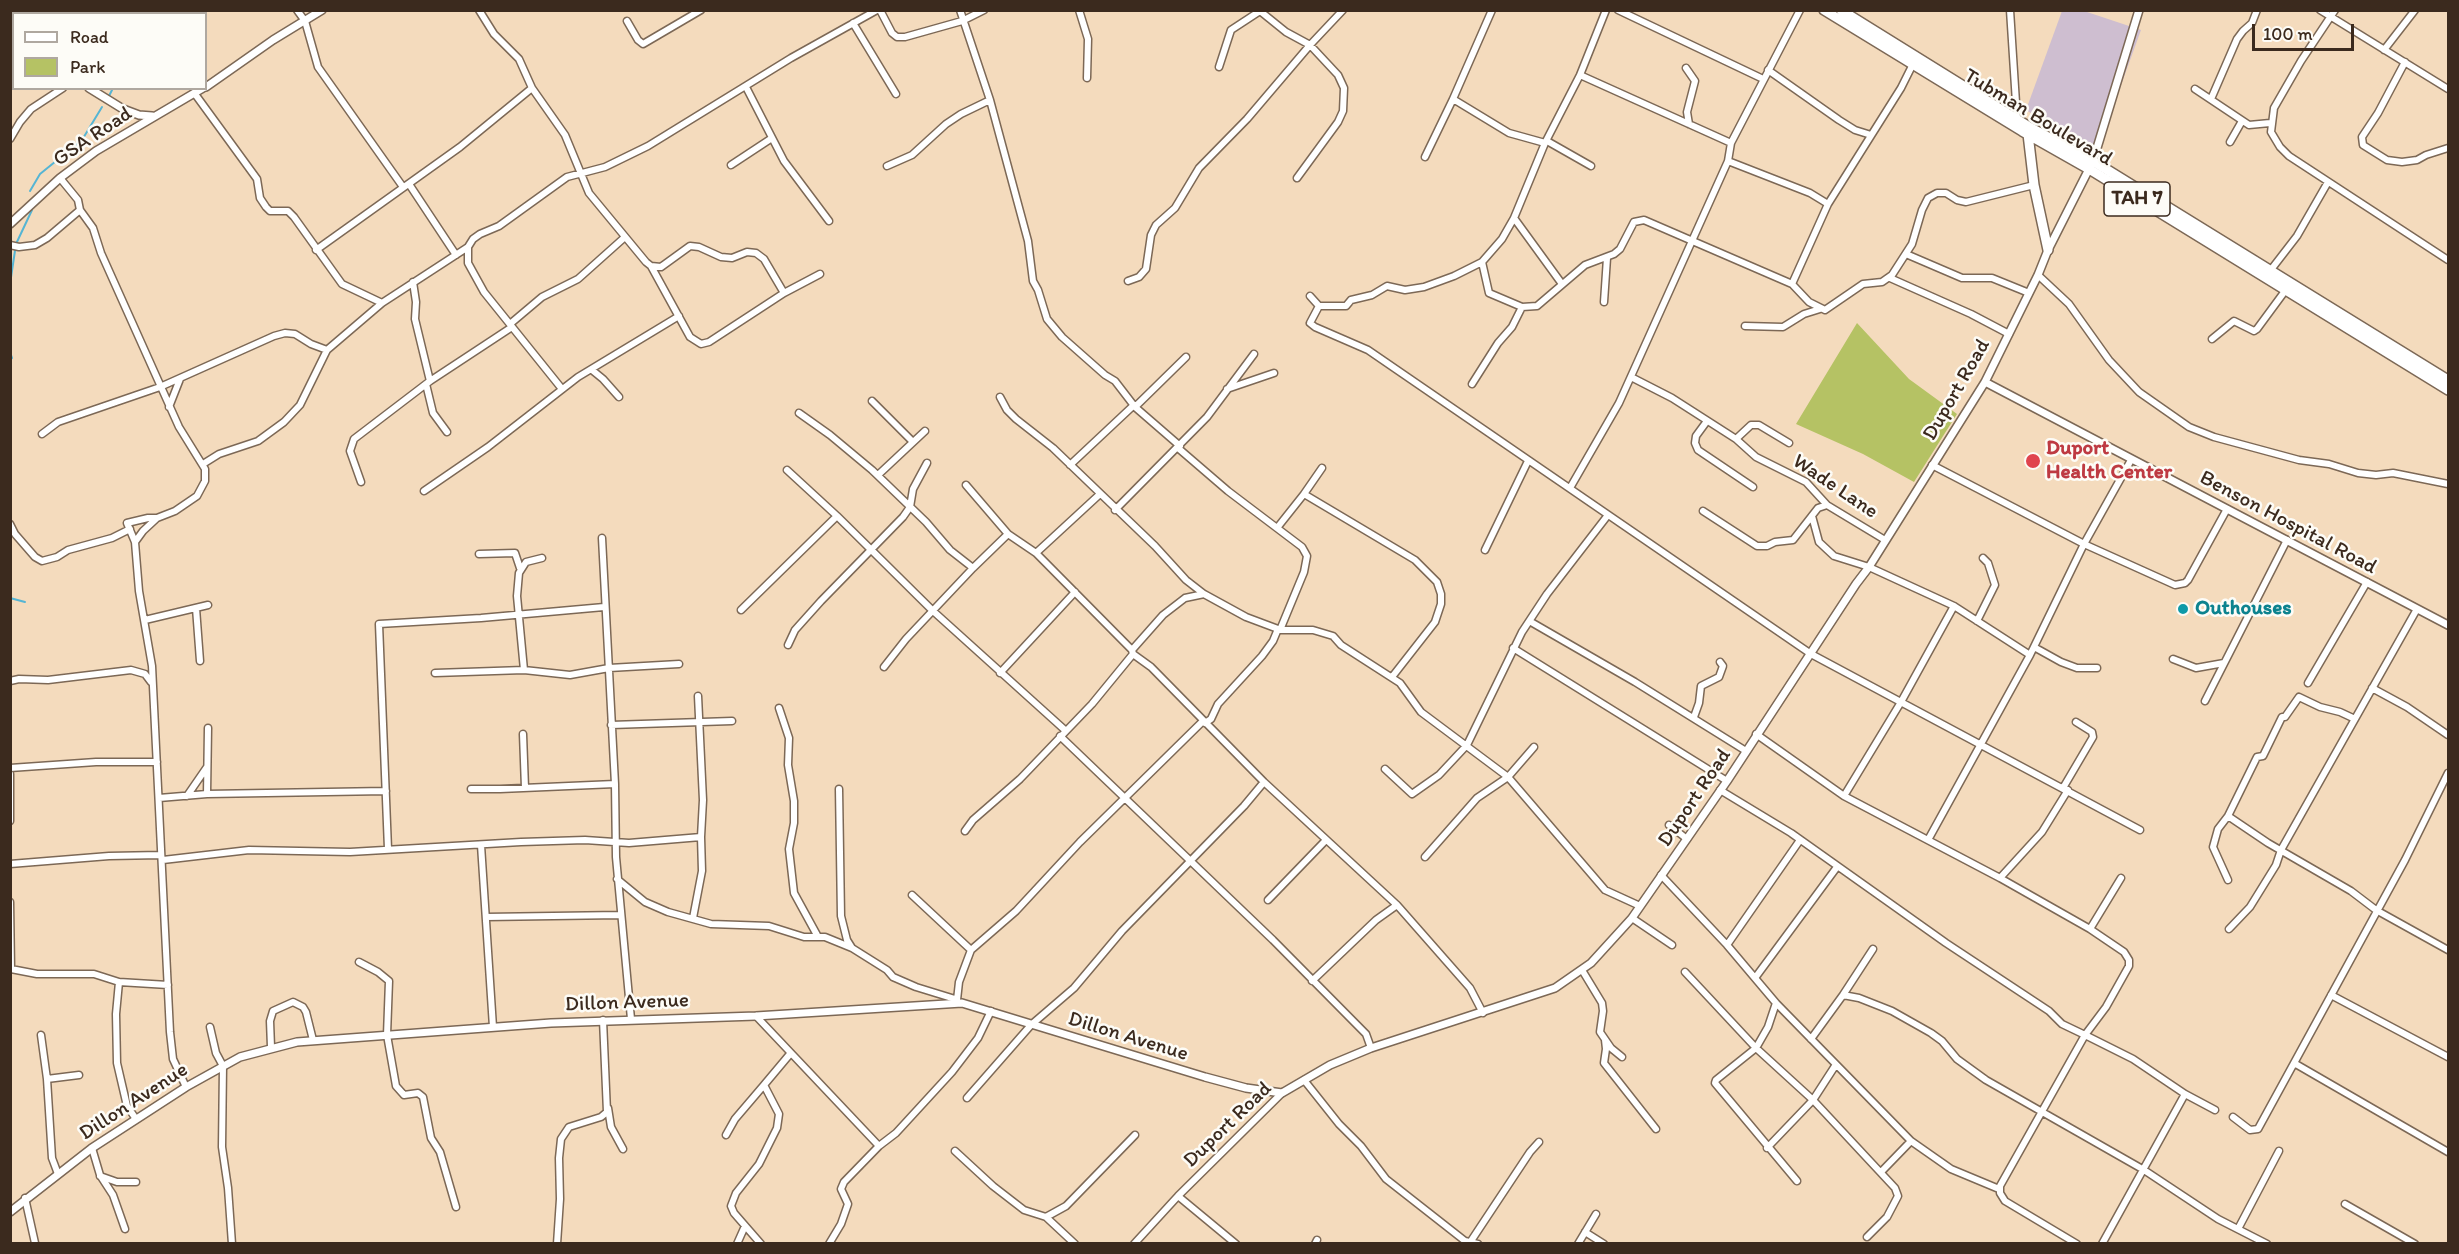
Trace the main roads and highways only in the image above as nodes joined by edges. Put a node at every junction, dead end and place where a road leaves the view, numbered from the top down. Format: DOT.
graph roads {
  1 [pos="1824,10"];
  2 [pos="1841,10"];
  3 [pos="2028,134"];
  4 [pos="2091,165"];
  5 [pos="2048,250"];
  6 [pos="2448,380"];
  7 [pos="2448,390"];
  1 -- 3 [label="highway, Tubman Boulevard / TAH 7"];
  2 -- 4 [label="highway, Tubman Boulevard / TAH 7"];
  3 -- 4 [label="highway, Tubman Boulevard / TAH 7"];
  3 -- 5 [label="highway"];
  4 -- 6 [label="highway, Tubman Boulevard / TAH 7"];
  4 -- 7 [label="highway, Tubman Boulevard / TAH 7"];
}
